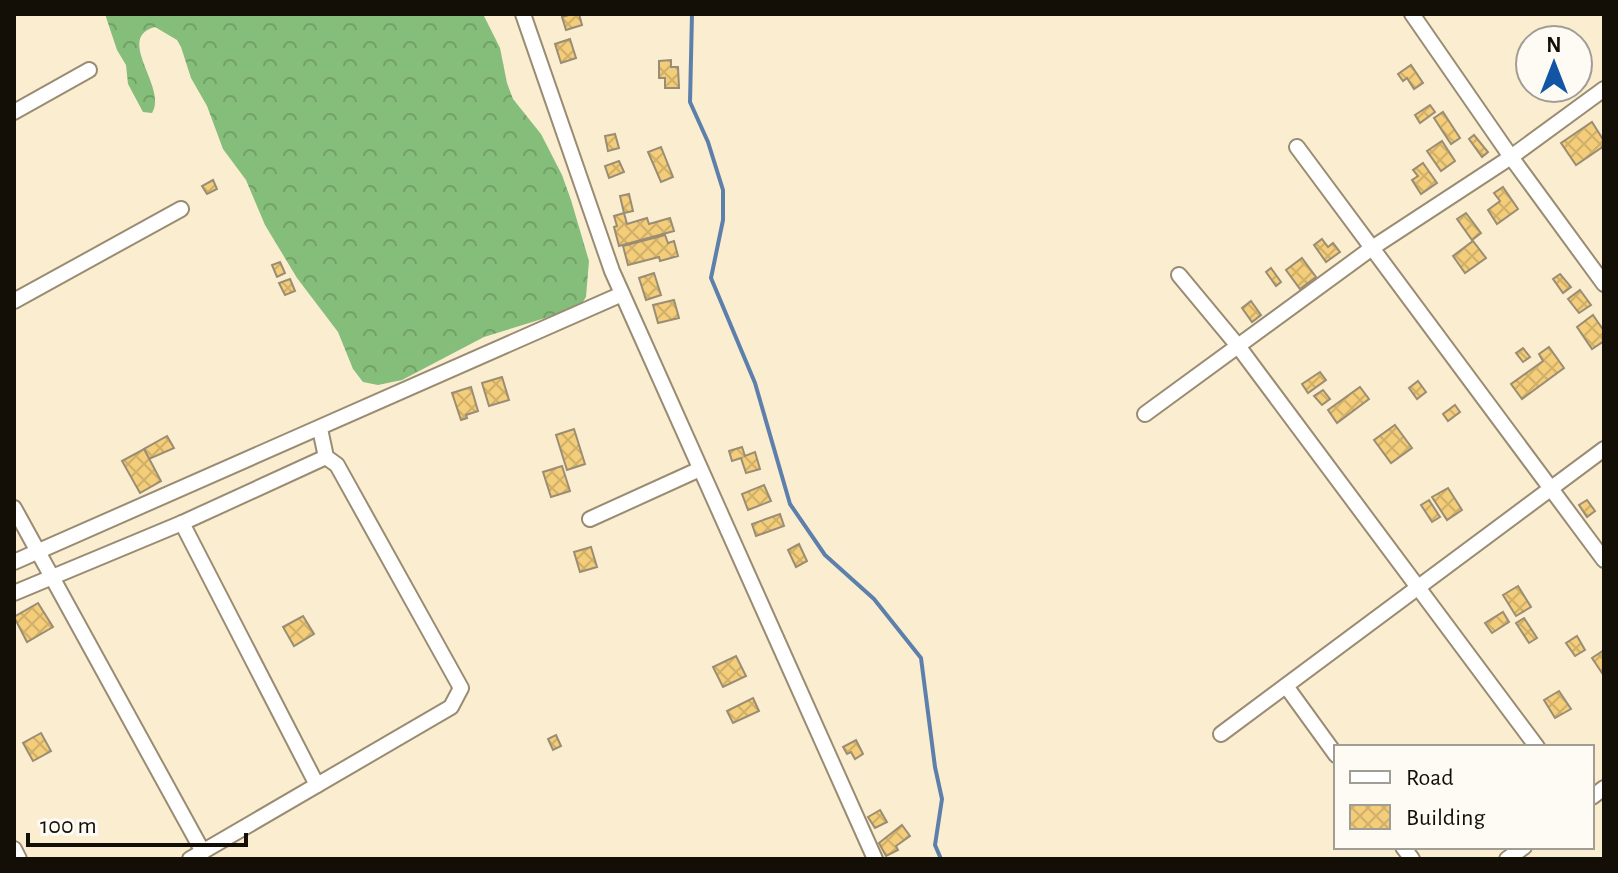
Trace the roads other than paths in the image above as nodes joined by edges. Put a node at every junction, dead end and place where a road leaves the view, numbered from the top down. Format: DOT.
graph roads {
  1 [pos="523,14"];
  2 [pos="1412,14"];
  3 [pos="89,70"];
  4 [pos="1604,89"];
  5 [pos="14,112"];
  6 [pos="1297,147"];
  7 [pos="1511,157"];
  8 [pos="181,209"];
  9 [pos="1372,248"];
  10 [pos="1179,275"];
  11 [pos="1604,284"];
  12 [pos="622,294"];
  13 [pos="14,301"];
  14 [pos="1238,346"];
  15 [pos="1145,414"];
  16 [pos="320,429"];
  17 [pos="1604,449"];
  18 [pos="326,457"];
  19 [pos="700,469"];
  20 [pos="1552,488"];
  21 [pos="14,508"];
  22 [pos="590,519"];
  23 [pos="182,523"];
  24 [pos="40,553"];
  25 [pos="1604,560"];
  26 [pos="14,562"];
  27 [pos="52,576"];
  28 [pos="1417,588"];
  29 [pos="14,593"];
  30 [pos="1286,686"];
  31 [pos="1221,734"];
  32 [pos="1535,745"];
  33 [pos="1334,752"];
  34 [pos="317,785"];
  35 [pos="14,849"];
  36 [pos="196,855"];
  37 [pos="19,859"];
  38 [pos="875,859"];
  1 -- 12 [label="street"];
  2 -- 7 [label="street"];
  3 -- 5 [label="street"];
  4 -- 7 [label="street"];
  6 -- 9 [label="street"];
  7 -- 9 [label="street"];
  7 -- 11 [label="street"];
  8 -- 13 [label="street"];
  9 -- 14 [label="street"];
  9 -- 20 [label="street"];
  10 -- 14 [label="street"];
  12 -- 16 [label="street"];
  12 -- 19 [label="street"];
  14 -- 15 [label="street"];
  14 -- 28 [label="street"];
  16 -- 18 [label="street"];
  16 -- 24 [label="street"];
  17 -- 20 [label="street"];
  18 -- 23 [label="street"];
  18 -- 34 [label="street"];
  19 -- 22 [label="street"];
  19 -- 38 [label="street"];
  20 -- 25 [label="street"];
  20 -- 28 [label="street"];
  21 -- 24 [label="street"];
  23 -- 27 [label="street"];
  23 -- 34 [label="street"];
  24 -- 26 [label="street"];
  24 -- 27 [label="street"];
  27 -- 29 [label="street"];
  27 -- 36 [label="street"];
  28 -- 30 [label="street"];
  28 -- 32 [label="street"];
  30 -- 31 [label="street"];
  30 -- 33 [label="street"];
  34 -- 36 [label="street"];
  35 -- 37 [label="street"];
}
